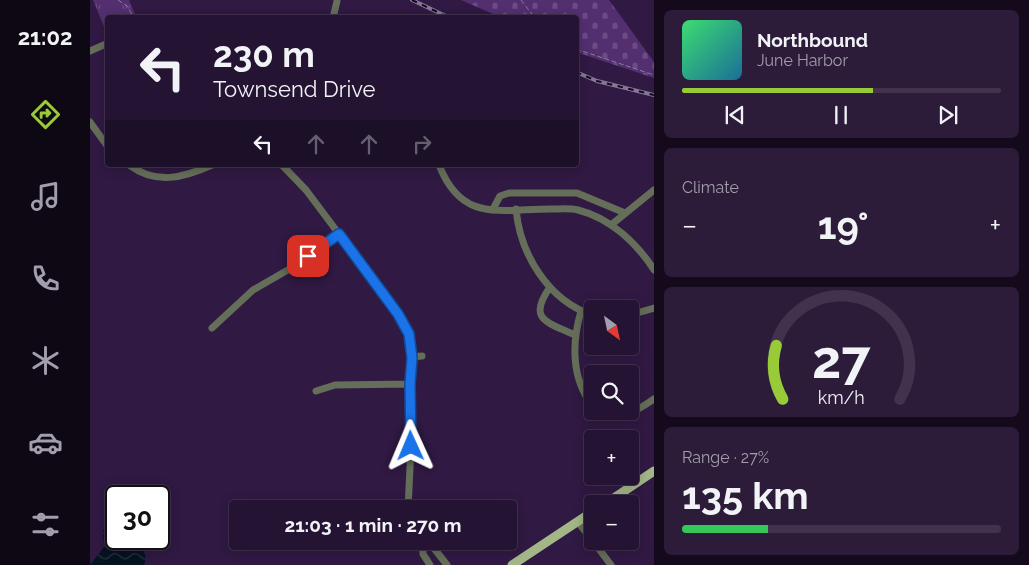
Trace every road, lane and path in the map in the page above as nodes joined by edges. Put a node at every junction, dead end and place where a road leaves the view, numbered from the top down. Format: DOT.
graph roads {
  1 [pos="118,0"];
  2 [pos="521,0"];
  3 [pos="337,1"];
  4 [pos="132,15"];
  5 [pos="334,15"];
  6 [pos="534,15"];
  7 [pos="105,44"];
  8 [pos="90,50"];
  9 [pos="579,50"];
  10 [pos="654,75"];
  11 [pos="90,122"];
  12 [pos="105,144"];
  13 [pos="132,167"];
  14 [pos="208,167"];
  15 [pos="284,167"];
  16 [pos="441,167"];
  17 [pos="654,190"];
  18 [pos="516,209"];
  19 [pos="493,210"];
  20 [pos="625,213"];
  21 [pos="611,225"];
  22 [pos="339,234"];
  23 [pos="654,270"];
  24 [pos="550,287"];
  25 [pos="654,308"];
  26 [pos="581,311"];
  27 [pos="584,312"];
  28 [pos="639,313"];
  29 [pos="212,328"];
  30 [pos="574,335"];
  31 [pos="422,356"];
  32 [pos="412,358"];
  33 [pos="410,384"];
  34 [pos="316,391"];
  35 [pos="584,391"];
  36 [pos="654,399"];
  37 [pos="639,407"];
  38 [pos="411,446"];
  39 [pos="420,446"];
  40 [pos="654,470"];
  41 [pos="617,495"];
  42 [pos="408,500"];
  43 [pos="584,518"];
  44 [pos="578,522"];
  45 [pos="584,530"];
  46 [pos="422,550"];
  47 [pos="435,550"];
  48 [pos="599,550"];
  49 [pos="430,565"];
  50 [pos="447,565"];
  51 [pos="512,565"];
  52 [pos="610,565"];
  1 -- 4 [label="path"];
  2 -- 6 [label="path"];
  3 -- 5 [label="street"];
  7 -- 8 [label="street"];
  9 -- 10 [label="path"];
  11 -- 12 [label="street"];
  13 -- 14 [label="street"];
  15 -- 22 [label="street"];
  16 -- 19 [label="street"];
  17 -- 20 [label="street"];
  18 -- 19 [label="street"];
  18 -- 21 [label="street"];
  18 -- 24 [label="street"];
  19 -- 20 [label="street"];
  20 -- 21 [label="street"];
  21 -- 23 [label="street"];
  22 -- 29 [label="street"];
  22 -- 32 [label="street"];
  24 -- 26 [label="street"];
  24 -- 30 [label="street"];
  25 -- 28 [label="street"];
  26 -- 27 [label="street"];
  26 -- 30 [label="street"];
  30 -- 35 [label="street"];
  31 -- 32 [label="street"];
  32 -- 33 [label="street"];
  33 -- 34 [label="street"];
  33 -- 38 [label="street"];
  36 -- 37 [label="street"];
  38 -- 39 [label="street"];
  38 -- 42 [label="street"];
  40 -- 41 [label="main road"];
  43 -- 44 [label="main road"];
  44 -- 45 [label="street"];
  44 -- 51 [label="main road"];
  46 -- 49 [label="street"];
  47 -- 50 [label="street"];
  48 -- 52 [label="street"];
}
